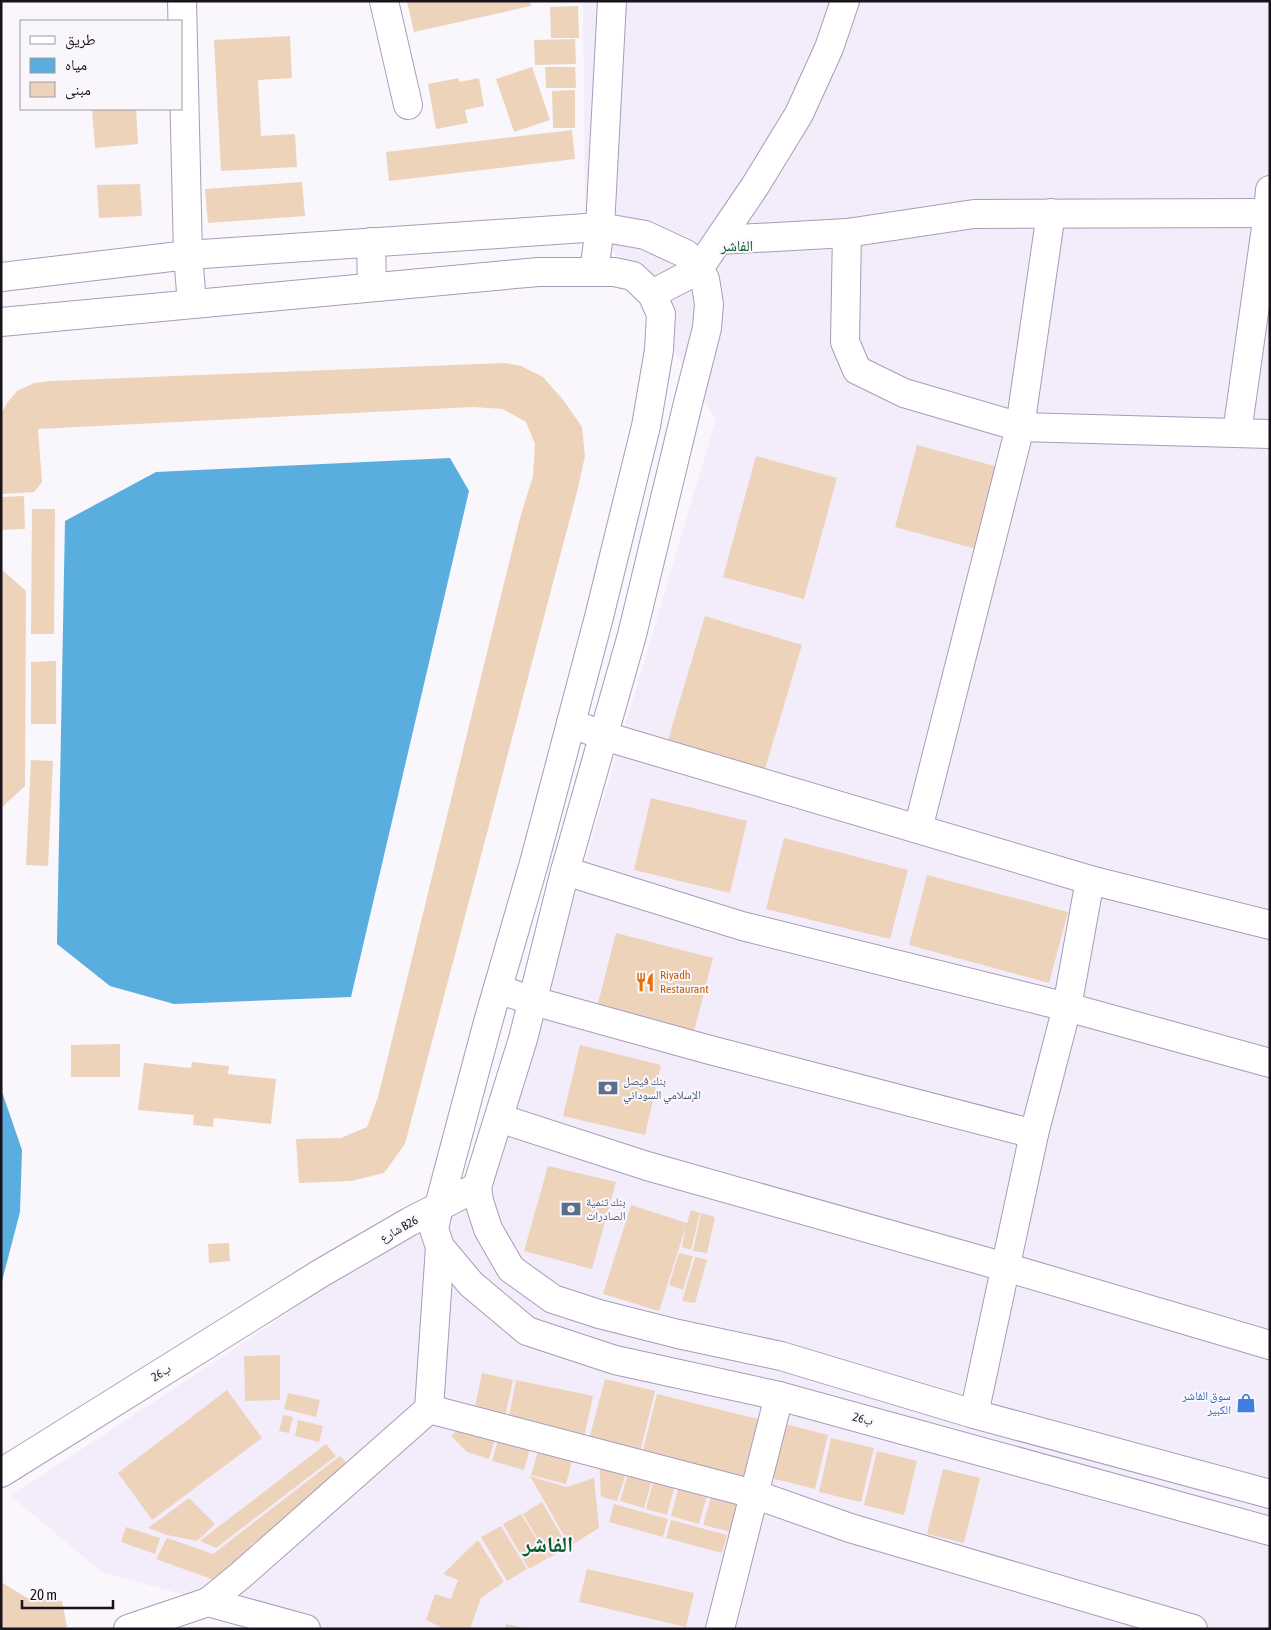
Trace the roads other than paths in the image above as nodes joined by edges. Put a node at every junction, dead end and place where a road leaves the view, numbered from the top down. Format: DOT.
graph roads {
  1 [pos="182,1"];
  2 [pos="384,1"];
  3 [pos="612,1"];
  4 [pos="845,1"];
  5 [pos="408,105"];
  6 [pos="1269,205"];
  7 [pos="1051,213"];
  8 [pos="600,227"];
  9 [pos="847,233"];
  10 [pos="719,240"];
  11 [pos="371,242"];
  12 [pos="188,255"];
  13 [pos="698,270"];
  14 [pos="594,272"];
  15 [pos="1,277"];
  16 [pos="372,287"];
  17 [pos="652,294"];
  18 [pos="192,304"];
  19 [pos="1,322"];
  20 [pos="1020,427"];
  21 [pos="1237,433"];
  22 [pos="1270,434"];
  23 [pos="571,722"];
  24 [pos="604,736"];
  25 [pos="918,829"];
  26 [pos="566,871"];
  27 [pos="1090,880"];
  28 [pos="1270,925"];
  29 [pos="498,989"];
  30 [pos="533,1000"];
  31 [pos="1067,1007"];
  32 [pos="1270,1063"];
  33 [pos="499,1118"];
  34 [pos="1034,1134"];
  35 [pos="478,1187"];
  36 [pos="439,1206"];
  37 [pos="440,1247"];
  38 [pos="1005,1267"];
  39 [pos="321,1272"];
  40 [pos="1270,1345"];
  41 [pos="779,1396"];
  42 [pos="430,1409"];
  43 [pos="974,1414"];
  44 [pos="1,1473"];
  45 [pos="754,1494"];
  46 [pos="1270,1494"];
  47 [pos="1270,1531"];
  48 [pos="208,1602"];
  49 [pos="131,1628"];
  50 [pos="306,1629"];
  51 [pos="720,1629"];
  52 [pos="1193,1629"];
  1 -- 12 [label="main road"];
  2 -- 5 [label="main road"];
  3 -- 8 [label="main road"];
  4 -- 10 [label="main road"];
  6 -- 7 [label="main road"];
  6 -- 21 [label="main road"];
  7 -- 9 [label="main road"];
  7 -- 20 [label="main road"];
  8 -- 11 [label="main road"];
  8 -- 13 [label="main road"];
  8 -- 14 [label="main road"];
  9 -- 10 [label="main road"];
  9 -- 20 [label="main road"];
  10 -- 13 [label="main road"];
  11 -- 12 [label="main road"];
  11 -- 16 [label="main road"];
  12 -- 15 [label="main road"];
  12 -- 18 [label="main road"];
  13 -- 17 [label="main road"];
  13 -- 24 [label="main road"];
  14 -- 16 [label="main road"];
  14 -- 17 [label="main road"];
  16 -- 18 [label="main road"];
  17 -- 23 [label="main road"];
  18 -- 19 [label="main road"];
  20 -- 21 [label="main road"];
  20 -- 25 [label="main road"];
  21 -- 22 [label="main road"];
  23 -- 24 [label="main road"];
  23 -- 29 [label="main road"];
  24 -- 25 [label="main road"];
  24 -- 26 [label="main road"];
  25 -- 27 [label="main road"];
  26 -- 30 [label="main road"];
  26 -- 31 [label="main road"];
  27 -- 28 [label="main road"];
  27 -- 31 [label="main road"];
  29 -- 30 [label="main road"];
  29 -- 36 [label="main road"];
  30 -- 33 [label="main road"];
  30 -- 34 [label="main road"];
  31 -- 32 [label="main road"];
  31 -- 34 [label="main road"];
  33 -- 35 [label="main road"];
  33 -- 38 [label="main road"];
  34 -- 38 [label="main road"];
  35 -- 36 [label="main road, شارع B26"];
  35 -- 43 [label="main road"];
  36 -- 37 [label="main road"];
  36 -- 39 [label="main road, شارع B26"];
  37 -- 41 [label="main road, 26ب"];
  37 -- 42 [label="main road"];
  38 -- 40 [label="main road"];
  38 -- 43 [label="main road"];
  39 -- 44 [label="main road, 26ب"];
  41 -- 45 [label="main road"];
  41 -- 47 [label="main road, 26ب"];
  42 -- 45 [label="main road"];
  42 -- 48 [label="main road"];
  43 -- 46 [label="main road"];
  45 -- 51 [label="main road"];
  45 -- 52 [label="main road"];
  48 -- 49 [label="main road"];
  48 -- 50 [label="main road"];
}
